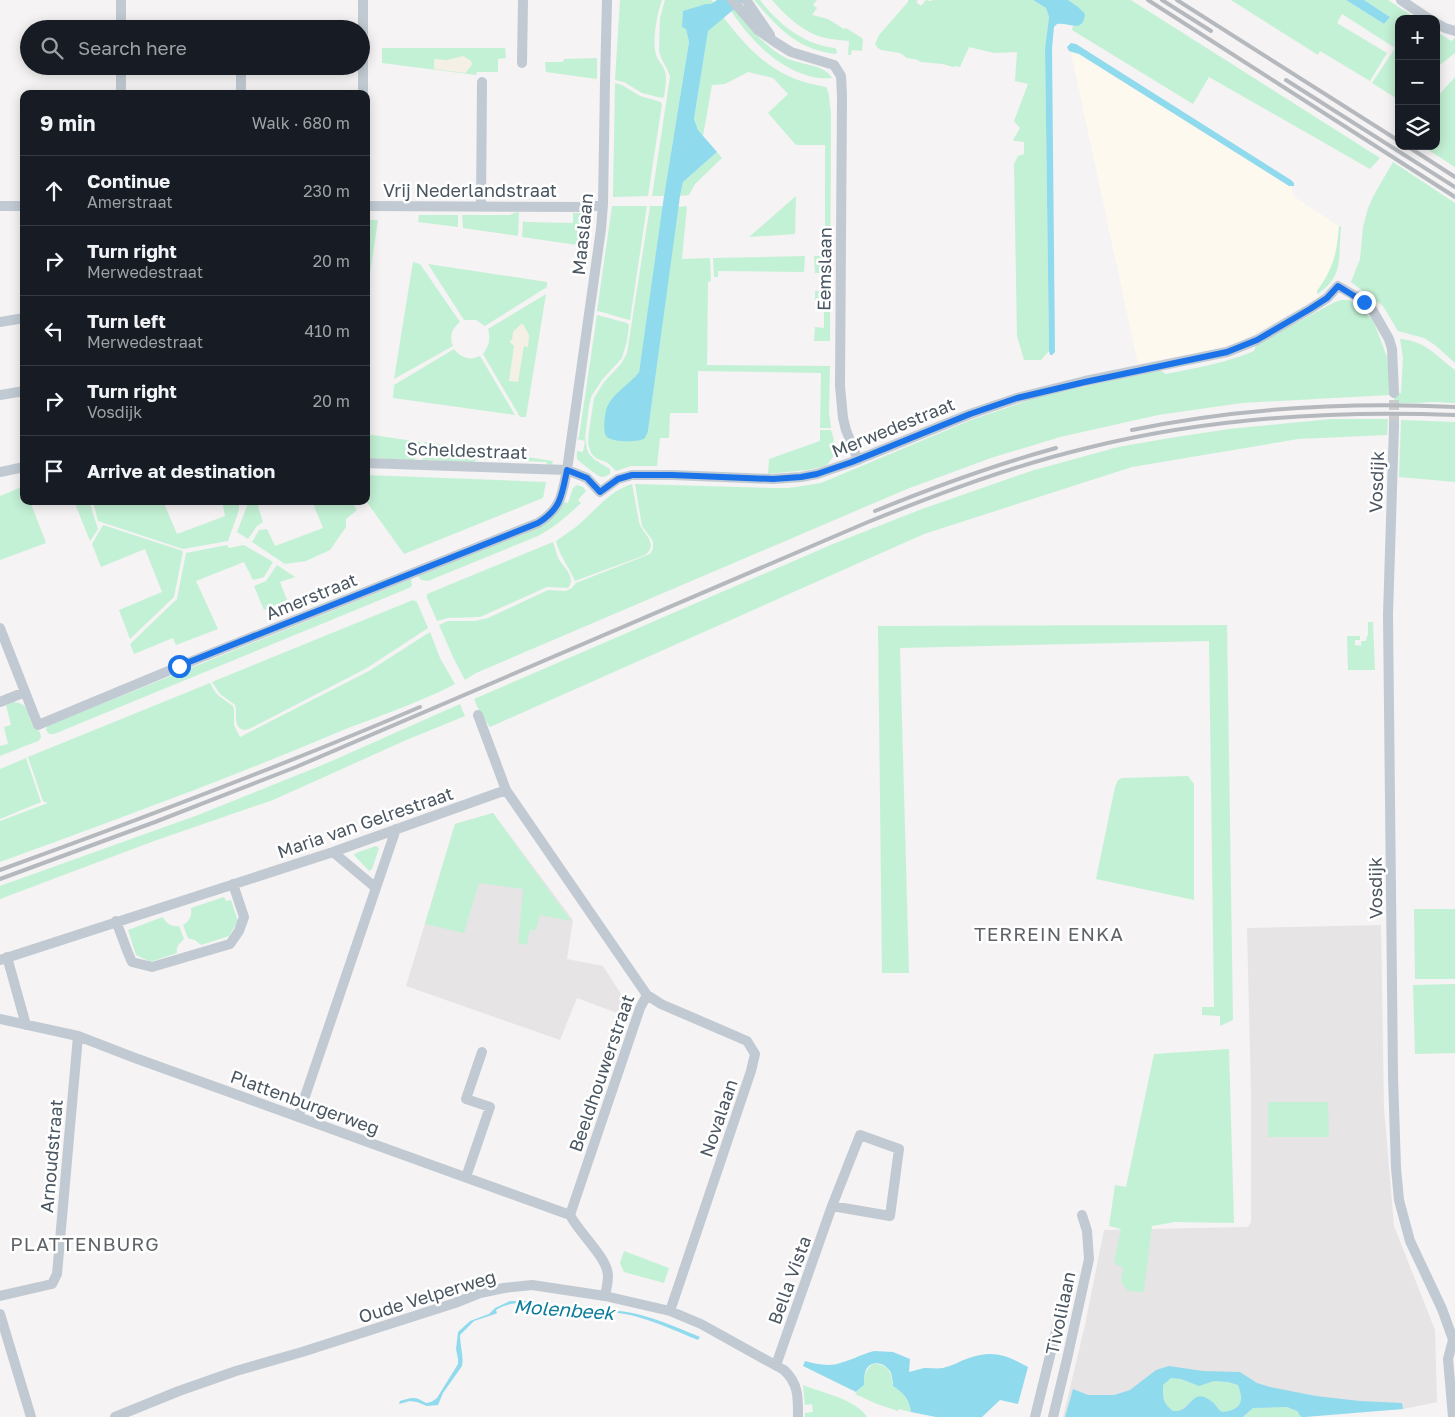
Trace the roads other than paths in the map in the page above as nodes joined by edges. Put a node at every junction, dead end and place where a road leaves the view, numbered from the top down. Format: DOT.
graph roads {
  1 [pos="121,0"];
  2 [pos="363,0"];
  3 [pos="523,0"];
  4 [pos="607,0"];
  5 [pos="732,0"];
  6 [pos="1401,0"];
  7 [pos="744,4"];
  8 [pos="1423,15"];
  9 [pos="121,20"];
  10 [pos="363,20"];
  11 [pos="1440,25"];
  12 [pos="1455,31"];
  13 [pos="522,63"];
  14 [pos="121,75"];
  15 [pos="241,75"];
  16 [pos="363,75"];
  17 [pos="482,82"];
  18 [pos="121,90"];
  19 [pos="241,90"];
  20 [pos="363,90"];
  21 [pos="603,204"];
  22 [pos="0,206"];
  23 [pos="20,206"];
  24 [pos="370,206"];
  25 [pos="481,207"];
  26 [pos="20,319"];
  27 [pos="0,322"];
  28 [pos="20,392"];
  29 [pos="1394,393"];
  30 [pos="0,395"];
  31 [pos="1394,425"];
  32 [pos="858,460"];
  33 [pos="370,463"];
  34 [pos="20,468"];
  35 [pos="567,470"];
  36 [pos="0,472"];
  37 [pos="0,628"];
  38 [pos="25,692"];
  39 [pos="0,702"];
  40 [pos="478,715"];
  41 [pos="506,790"];
  42 [pos="396,829"];
  43 [pos="333,852"];
  44 [pos="234,884"];
  45 [pos="376,888"];
  46 [pos="116,921"];
  47 [pos="4,958"];
  48 [pos="647,995"];
  49 [pos="0,1019"];
  50 [pos="26,1025"];
  51 [pos="78,1036"];
  52 [pos="482,1052"];
  53 [pos="298,1117"];
  54 [pos="466,1177"];
  55 [pos="832,1206"];
  56 [pos="570,1215"];
  57 [pos="1082,1215"];
  58 [pos="0,1296"];
  59 [pos="606,1296"];
  60 [pos="670,1310"];
  61 [pos="0,1314"];
  62 [pos="1058,1323"];
  63 [pos="1454,1342"];
  64 [pos="776,1365"];
  65 [pos="31,1417"];
  66 [pos="115,1417"];
  67 [pos="798,1417"];
  68 [pos="1035,1417"];
  69 [pos="1053,1417"];
  70 [pos="1453,1417"];
  1 -- 9 [label="street"];
  2 -- 10 [label="street"];
  3 -- 13 [label="street"];
  4 -- 21 [label="street, Maaslaan"];
  5 -- 7 [label="street"];
  6 -- 8 [label="street"];
  7 -- 32 [label="street, Eemslaan"];
  11 -- 12 [label="street"];
  14 -- 18 [label="street"];
  15 -- 19 [label="street"];
  16 -- 20 [label="street"];
  17 -- 25 [label="street"];
  21 -- 25 [label="street, Vrij Nederlandstraat"];
  21 -- 35 [label="street, Maaslaan"];
  22 -- 23 [label="street"];
  24 -- 25 [label="street, Vrij Nederlandstraat"];
  26 -- 27 [label="street"];
  28 -- 30 [label="street"];
  29 -- 32 [label="street, Merwedestraat"];
  31 -- 63 [label="street, Vosdijk"];
  32 -- 35 [label="street, Merwedestraat"];
  33 -- 35 [label="street, Scheldestraat"];
  34 -- 36 [label="street"];
  35 -- 38 [label="street, Amerstraat"];
  37 -- 38 [label="street"];
  38 -- 39 [label="street"];
  40 -- 41 [label="street, Beeldhouwerstraat"];
  41 -- 42 [label="street, Maria van Gelrestraat"];
  41 -- 48 [label="street, Beeldhouwerstraat"];
  42 -- 43 [label="street, Maria van Gelrestraat"];
  42 -- 45 [label="street"];
  43 -- 44 [label="street, Maria van Gelrestraat"];
  43 -- 45 [label="street"];
  44 -- 46 [label="street, Maria van Gelrestraat"];
  44 -- 46 [label="street"];
  45 -- 53 [label="street"];
  46 -- 47 [label="street, Maria van Gelrestraat"];
  47 -- 50 [label="street"];
  48 -- 56 [label="street, Beeldhouwerstraat"];
  48 -- 60 [label="street, Novalaan"];
  49 -- 50 [label="street, Plattenburgerweg"];
  50 -- 51 [label="street, Plattenburgerweg"];
  51 -- 53 [label="street, Plattenburgerweg"];
  51 -- 58 [label="street, Arnoudstraat"];
  52 -- 54 [label="street"];
  53 -- 54 [label="street, Plattenburgerweg"];
  54 -- 56 [label="street, Plattenburgerweg"];
  55 -- 55 [label="street, Bella Vista"];
  55 -- 64 [label="street, Bella Vista"];
  56 -- 59 [label="street"];
  57 -- 69 [label="street, Tivolilaan"];
  59 -- 60 [label="street, Oude Velperweg"];
  59 -- 66 [label="street, Oude Velperweg"];
  60 -- 64 [label="street, Oude Velperweg"];
  61 -- 65 [label="street"];
  62 -- 68 [label="street, Tivolilaan"];
  63 -- 70 [label="street, Vosdijk"];
  64 -- 67 [label="street, Oude Velperweg"];
}
